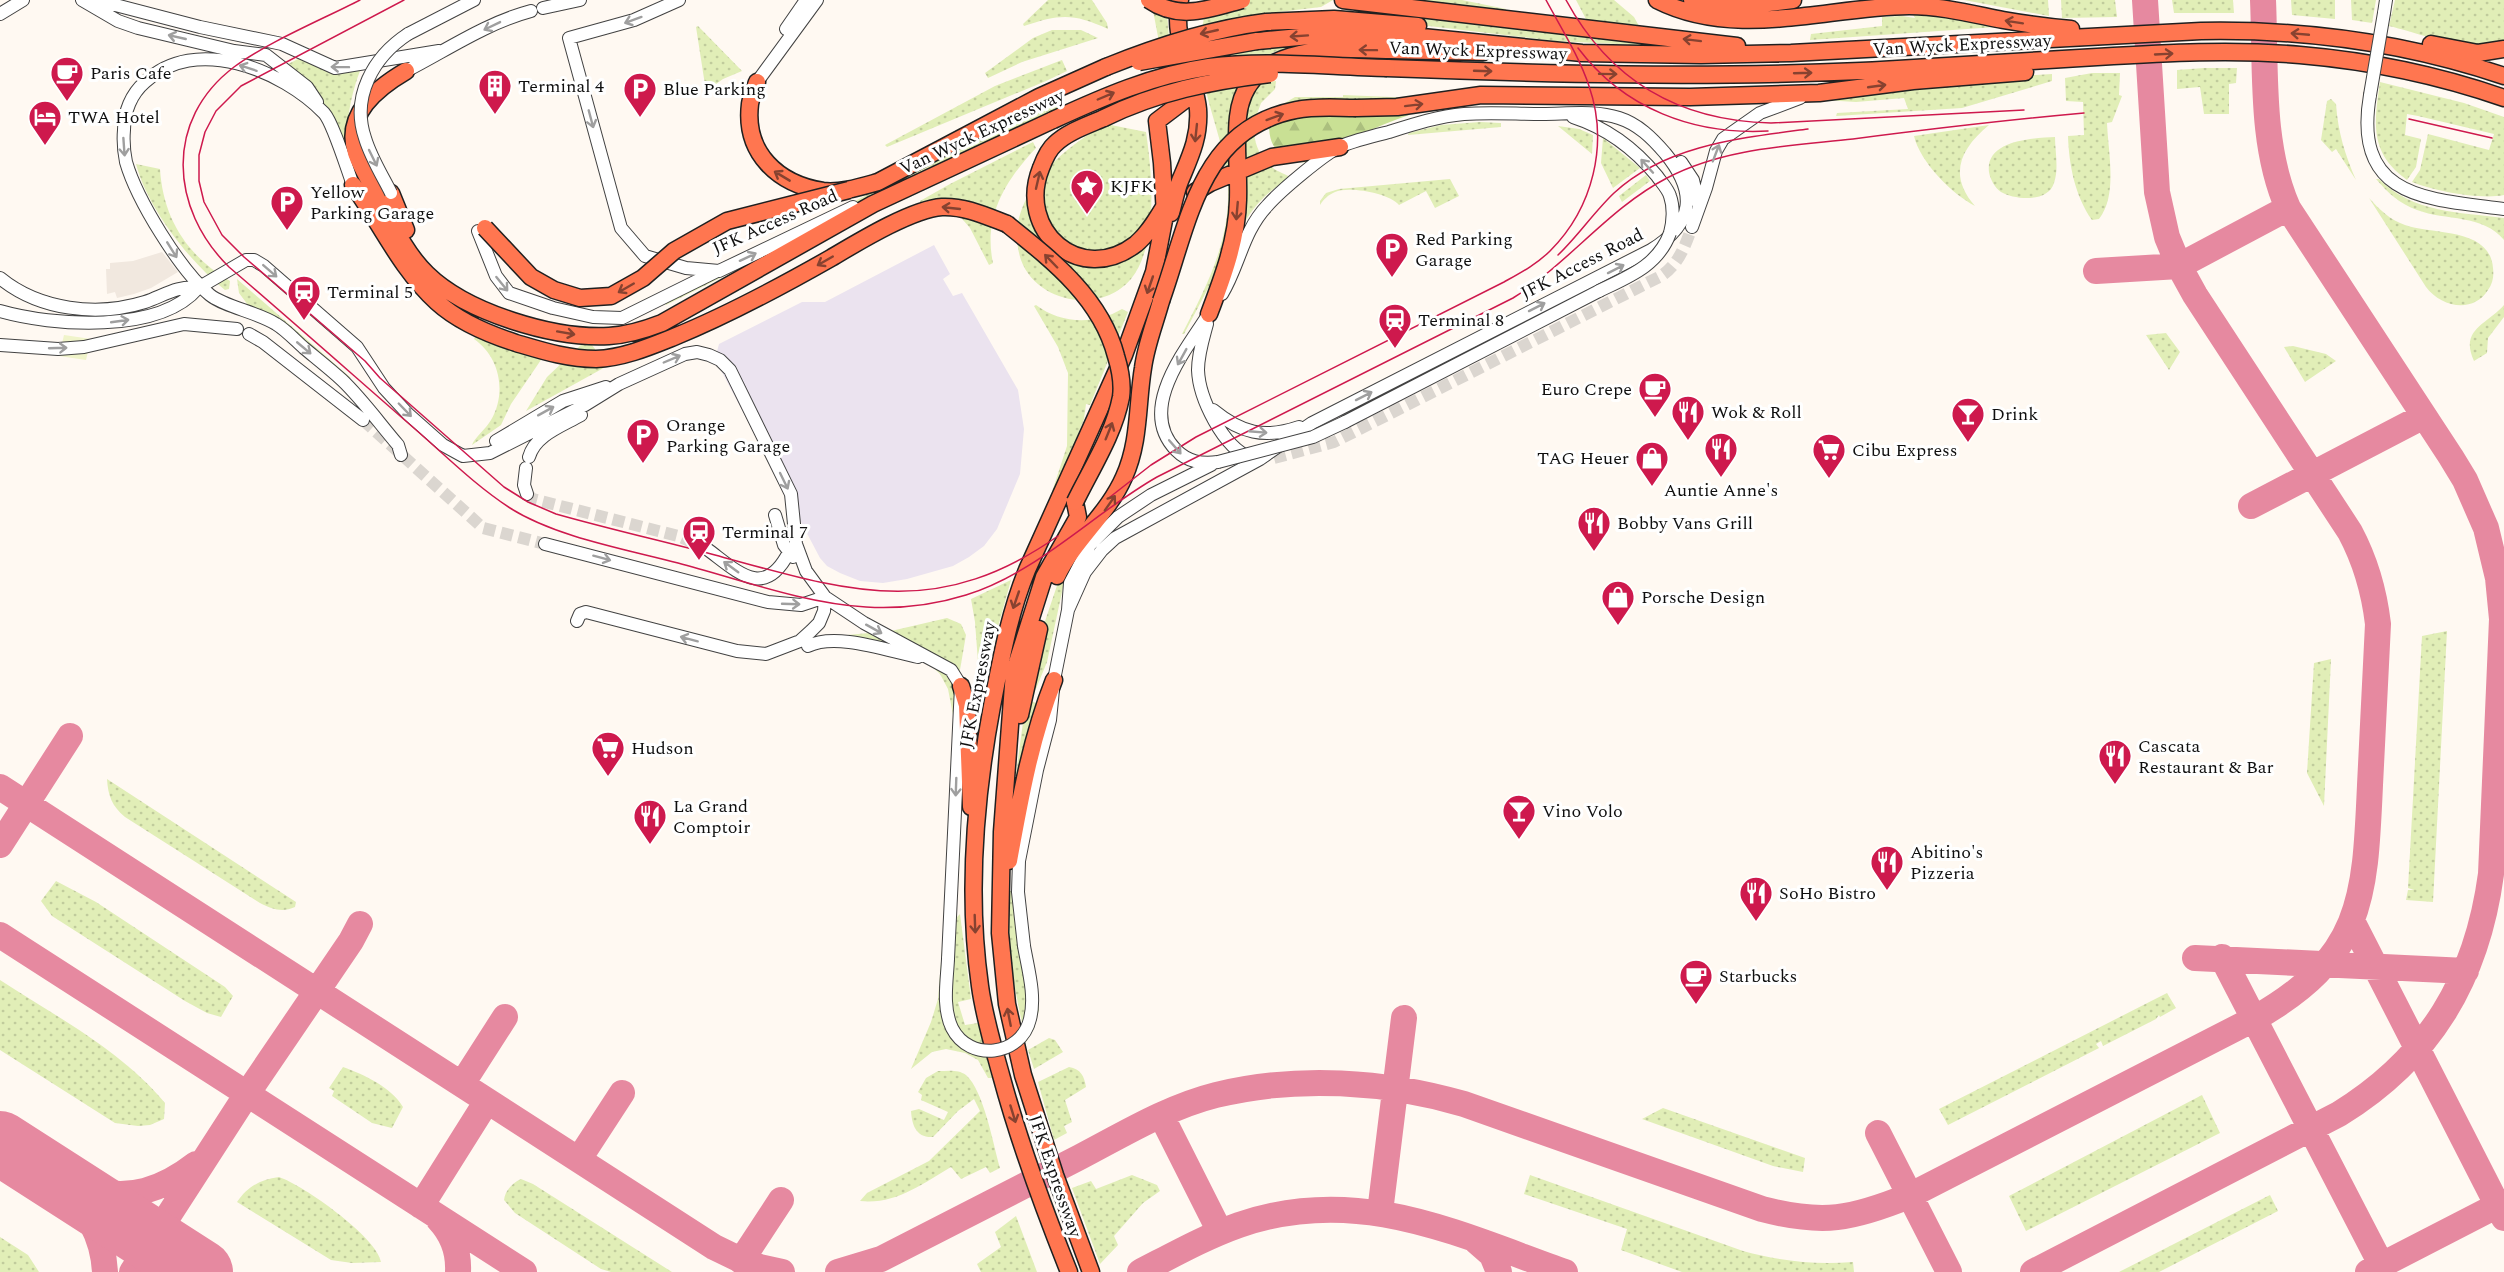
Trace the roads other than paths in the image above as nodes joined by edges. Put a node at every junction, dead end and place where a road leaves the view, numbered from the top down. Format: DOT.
graph roads {
  1 [pos="23,0"];
  2 [pos="82,0"];
  3 [pos="96,0"];
  4 [pos="474,0"];
  5 [pos="580,0"];
  6 [pos="679,0"];
  7 [pos="806,0"];
  8 [pos="817,0"];
  9 [pos="1149,0"];
  10 [pos="1180,0"];
  11 [pos="1242,0"];
  12 [pos="1343,0"];
  13 [pos="1657,0"];
  14 [pos="1692,0"];
  15 [pos="1793,0"];
  16 [pos="1887,0"];
  17 [pos="2386,0"];
  18 [pos="1911,6"];
  19 [pos="0,14"];
  20 [pos="200,27"];
  21 [pos="2113,35"];
  22 [pos="1462,40"];
  23 [pos="2358,40"];
  24 [pos="2504,49"];
  25 [pos="438,51"];
  26 [pos="1791,52"];
  27 [pos="266,55"];
  28 [pos="1616,55"];
  29 [pos="2105,57"];
  30 [pos="1322,66"];
  31 [pos="1106,67"];
  32 [pos="2405,70"];
  33 [pos="406,71"];
  34 [pos="2504,76"];
  35 [pos="757,82"];
  36 [pos="1194,93"];
  37 [pos="1819,93"];
  38 [pos="2504,98"];
  39 [pos="2504,108"];
  40 [pos="1563,114"];
  41 [pos="326,115"];
  42 [pos="1046,123"];
  43 [pos="1654,140"];
  44 [pos="1340,147"];
  45 [pos="353,185"];
  46 [pos="849,190"];
  47 [pos="391,193"];
  48 [pos="2504,202"];
  49 [pos="2481,206"];
  50 [pos="1168,209"];
  51 [pos="1699,209"];
  52 [pos="2504,209"];
  53 [pos="1692,227"];
  54 [pos="481,229"];
  55 [pos="719,270"];
  56 [pos="0,278"];
  57 [pos="200,287"];
  58 [pos="0,311"];
  59 [pos="1209,314"];
  60 [pos="509,318"];
  61 [pos="0,345"];
  62 [pos="619,384"];
  63 [pos="1210,408"];
  64 [pos="363,420"];
  65 [pos="1312,423"];
  66 [pos="401,455"];
  67 [pos="1257,455"];
  68 [pos="1274,458"];
  69 [pos="1218,462"];
  70 [pos="527,494"];
  71 [pos="775,515"];
  72 [pos="546,544"];
  73 [pos="707,549"];
  74 [pos="789,552"];
  75 [pos="806,571"];
  76 [pos="825,597"];
  77 [pos="1068,610"];
  78 [pos="577,621"];
  79 [pos="808,646"];
  80 [pos="933,660"];
  81 [pos="1054,680"];
  82 [pos="961,686"];
  83 [pos="1002,832"];
  84 [pos="975,865"];
  85 [pos="999,915"];
  86 [pos="1069,1272"];
  87 [pos="1091,1272"];
  1 -- 19 [label="street"];
  27 -- 2 [label="street, one-way"];
  3 -- 20 [label="street"];
  4 -- 47 [label="street, one-way, bridge"];
  5 -- 25 [label="street, one-way"];
  6 -- 55 [label="street, JFK Access Road, one-way"];
  7 -- 35 [label="street"];
  8 -- 35 [label="street"];
  9 -- 11 [label="highway, bridge"];
  10 -- 36 [label="highway"];
  26 -- 12 [label="highway, one-way"];
  13 -- 18 [label="highway"];
  14 -- 15 [label="highway"];
  16 -- 18 [label="highway"];
  17 -- 49 [label="street, bridge"];
  21 -- 18 [label="highway, one-way"];
  25 -- 20 [label="street, one-way"];
  20 -- 27 [label="street"];
  23 -- 21 [label="highway, Van Wyck Expressway, one-way"];
  21 -- 26 [label="highway, Van Wyck Expressway"];
  22 -- 28 [label="highway, Van Wyck Expressway"];
  22 -- 31 [label="highway, Van Wyck Expressway, one-way, bridge"];
  22 -- 31 [label="highway, one-way, bridge"];
  23 -- 24 [label="highway"];
  23 -- 34 [label="highway, Van Wyck Expressway"];
  25 -- 33 [label="street"];
  26 -- 28 [label="highway, Van Wyck Expressway"];
  27 -- 41 [label="street"];
  28 -- 59 [label="highway, one-way"];
  30 -- 29 [label="highway, Van Wyck Expressway, one-way, bridge"];
  29 -- 32 [label="highway, Van Wyck Expressway, one-way"];
  37 -- 29 [label="highway, one-way"];
  42 -- 30 [label="highway, Van Wyck Expressway, one-way, bridge"];
  50 -- 30 [label="highway, one-way, bridge"];
  31 -- 46 [label="highway, Van Wyck Expressway"];
  32 -- 38 [label="highway, Van Wyck Expressway"];
  32 -- 39 [label="highway"];
  33 -- 60 [label="highway"];
  46 -- 35 [label="highway, one-way"];
  36 -- 50 [label="highway, one-way"];
  36 -- 50 [label="highway, JFK Expressway"];
  51 -- 37 [label="street, one-way"];
  83 -- 37 [label="highway, one-way, bridge"];
  40 -- 43 [label="street, JFK Access Road"];
  40 -- 44 [label="street, JFK Access Road"];
  67 -- 40 [label="street, one-way, bridge"];
  41 -- 45 [label="street"];
  41 -- 57 [label="street, one-way"];
  55 -- 42 [label="street, JFK Access Road, one-way"];
  60 -- 42 [label="highway, Van Wyck Expressway, one-way"];
  43 -- 51 [label="street"];
  65 -- 43 [label="street, JFK Access Road, one-way"];
  44 -- 50 [label="highway"];
  44 -- 59 [label="street, JFK Access Road"];
  83 -- 45 [label="highway, JFK Expressway, one-way, bridge"];
  46 -- 54 [label="highway, one-way, bridge"];
  47 -- 60 [label="highway"];
  48 -- 49 [label="street"];
  49 -- 52 [label="street"];
  50 -- 84 [label="highway, JFK Expressway, one-way"];
  51 -- 53 [label="street"];
  54 -- 55 [label="street, one-way"];
  56 -- 57 [label="street"];
  58 -- 57 [label="street, one-way"];
  57 -- 62 [label="street, one-way"];
  57 -- 66 [label="street, one-way"];
  59 -- 63 [label="street"];
  59 -- 69 [label="street, JFK Access Road, one-way"];
  61 -- 64 [label="street, one-way"];
  62 -- 70 [label="street"];
  62 -- 75 [label="street, one-way"];
  63 -- 65 [label="street, one-way"];
  63 -- 67 [label="street"];
  65 -- 67 [label="street"];
  67 -- 68 [label="street"];
  67 -- 69 [label="street, bridge"];
  67 -- 77 [label="street"];
  69 -- 77 [label="street"];
  71 -- 74 [label="street"];
  72 -- 76 [label="street, one-way"];
  74 -- 73 [label="street, one-way"];
  74 -- 75 [label="street"];
  75 -- 76 [label="street"];
  76 -- 78 [label="street, one-way"];
  76 -- 80 [label="street, one-way"];
  77 -- 81 [label="street"];
  79 -- 80 [label="street"];
  80 -- 82 [label="street"];
  82 -- 81 [label="street, one-way, bridge"];
  81 -- 85 [label="highway"];
  82 -- 84 [label="highway"];
  83 -- 85 [label="highway, JFK Expressway"];
  84 -- 86 [label="highway, JFK Expressway, one-way"];
  87 -- 85 [label="highway, JFK Expressway, one-way"];
}
